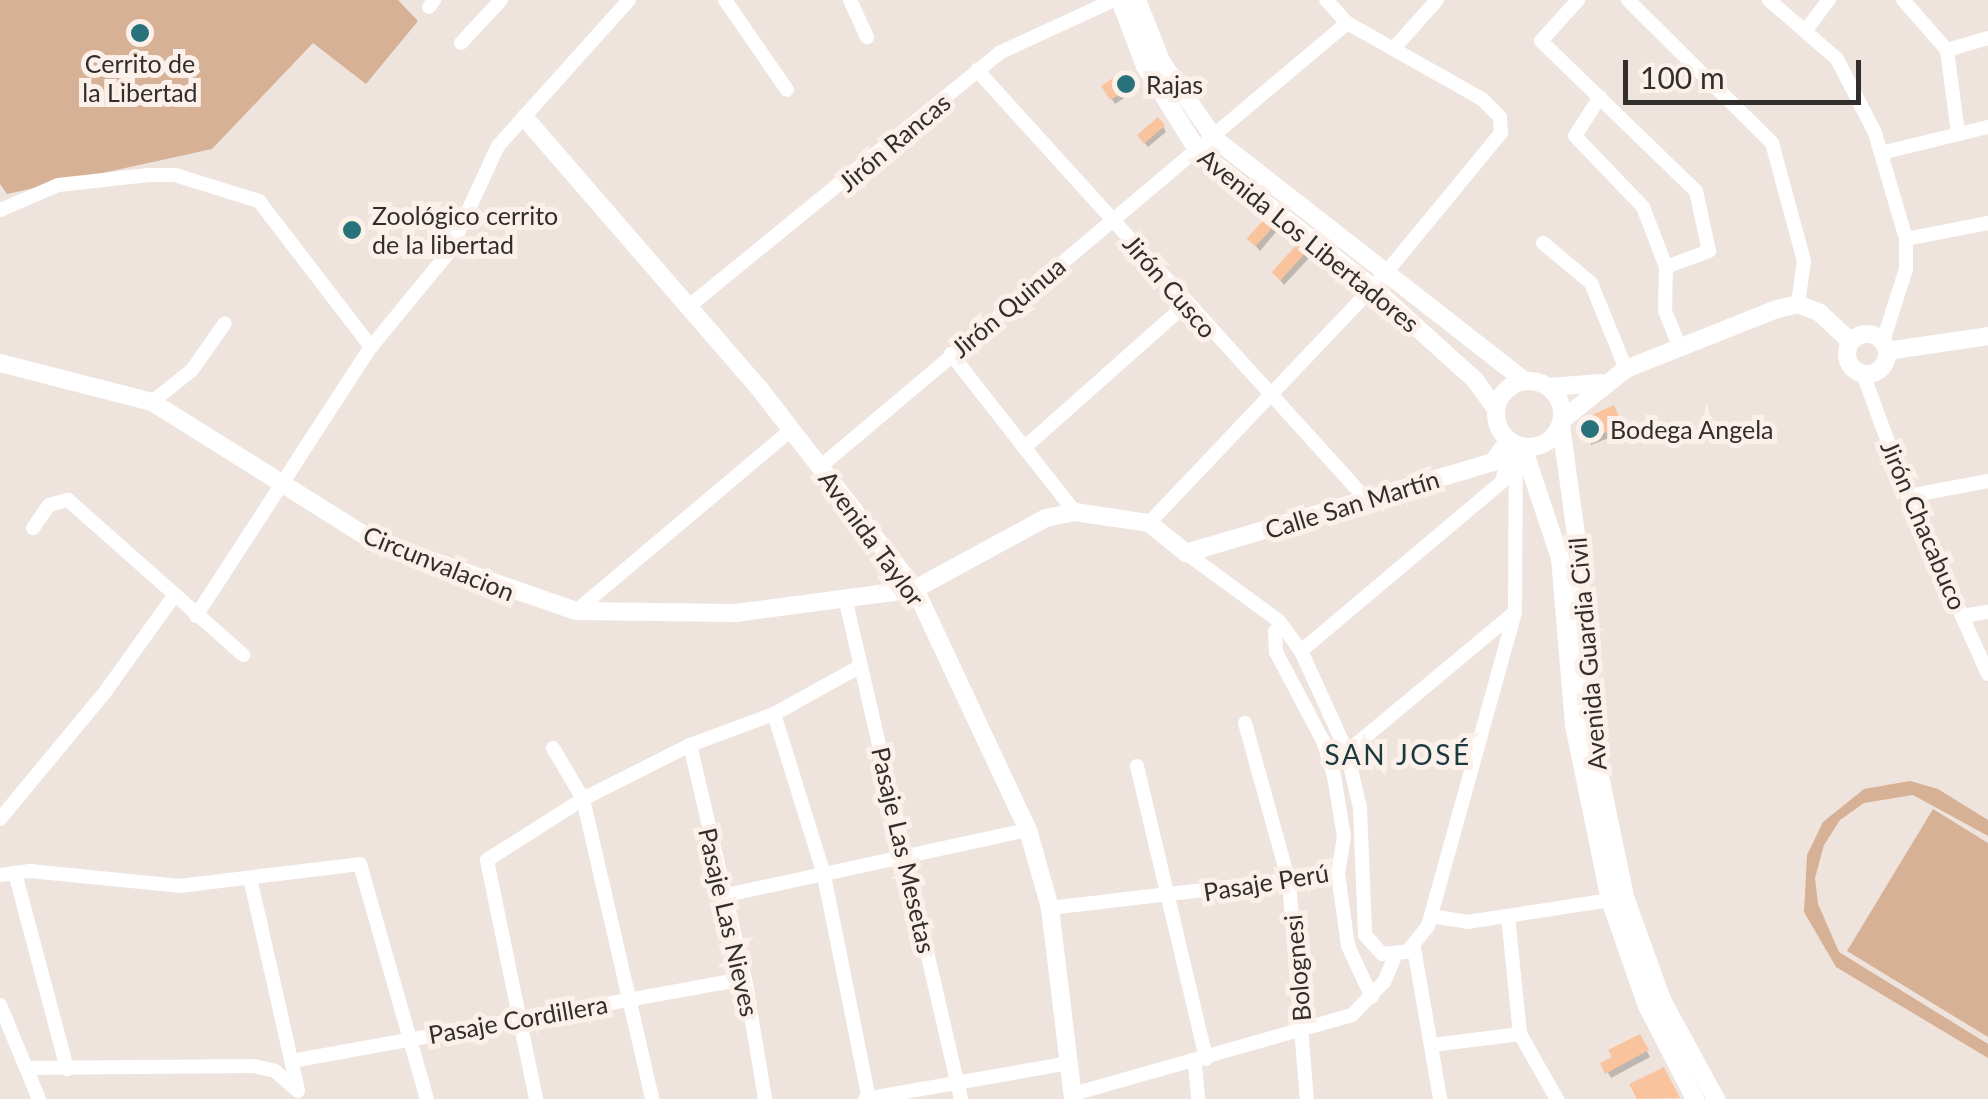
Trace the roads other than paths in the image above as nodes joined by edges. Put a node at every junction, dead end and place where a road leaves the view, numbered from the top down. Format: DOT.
graph roads {
  1 [pos="501,0"];
  2 [pos="629,0"];
  3 [pos="725,0"];
  4 [pos="850,0"];
  5 [pos="1117,0"];
  6 [pos="1136,0"];
  7 [pos="1326,0"];
  8 [pos="1438,0"];
  9 [pos="1578,0"];
  10 [pos="1628,0"];
  11 [pos="1769,0"];
  12 [pos="1829,0"];
  13 [pos="1903,0"];
  14 [pos="1347,23"];
  15 [pos="1806,30"];
  16 [pos="867,37"];
  17 [pos="1988,38"];
  18 [pos="461,43"];
  19 [pos="1394,48"];
  20 [pos="1946,50"];
  21 [pos="978,70"];
  22 [pos="787,90"];
  23 [pos="1600,97"];
  24 [pos="525,118"];
  25 [pos="1988,128"];
  26 [pos="1958,134"];
  27 [pos="1216,140"];
  28 [pos="1198,151"];
  29 [pos="1881,153"];
  30 [pos="0,210"];
  31 [pos="1112,219"];
  32 [pos="1988,223"];
  33 [pos="1906,240"];
  34 [pos="1542,244"];
  35 [pos="1666,267"];
  36 [pos="1378,280"];
  37 [pos="1798,304"];
  38 [pos="1184,306"];
  39 [pos="688,307"];
  40 [pos="226,323"];
  41 [pos="1988,336"];
  42 [pos="1468,339"];
  43 [pos="1851,342"];
  44 [pos="1679,345"];
  45 [pos="1885,346"];
  46 [pos="371,347"];
  47 [pos="951,354"];
  48 [pos="1451,359"];
  49 [pos="0,363"];
  50 [pos="1626,369"];
  51 [pos="1863,374"];
  52 [pos="1526,381"];
  53 [pos="1601,383"];
  54 [pos="1548,387"];
  55 [pos="1271,394"];
  56 [pos="152,402"];
  57 [pos="1496,409"];
  58 [pos="1561,423"];
  59 [pos="792,428"];
  60 [pos="1515,444"];
  61 [pos="1024,448"];
  62 [pos="820,466"];
  63 [pos="1988,480"];
  64 [pos="286,484"];
  65 [pos="1908,496"];
  66 [pos="1366,500"];
  67 [pos="1076,512"];
  68 [pos="1149,523"];
  69 [pos="33,528"];
  70 [pos="1186,553"];
  71 [pos="915,589"];
  72 [pos="174,596"];
  73 [pos="846,602"];
  74 [pos="576,611"];
  75 [pos="1515,612"];
  76 [pos="1988,612"];
  77 [pos="196,616"];
  78 [pos="1962,616"];
  79 [pos="1282,624"];
  80 [pos="1301,651"];
  81 [pos="242,655"];
  82 [pos="860,666"];
  83 [pos="1988,674"];
  84 [pos="774,714"];
  85 [pos="1246,724"];
  86 [pos="690,746"];
  87 [pos="553,748"];
  88 [pos="1347,752"];
  89 [pos="1137,766"];
  90 [pos="583,799"];
  91 [pos="0,819"];
  92 [pos="1028,830"];
  93 [pos="905,855"];
  94 [pos="823,871"];
  95 [pos="7,874"];
  96 [pos="1338,874"];
  97 [pos="251,882"];
  98 [pos="1289,882"];
  99 [pos="722,896"];
  100 [pos="1168,896"];
  101 [pos="1617,899"];
  102 [pos="1050,908"];
  103 [pos="1430,916"];
  104 [pos="1508,916"];
  105 [pos="1414,948"];
  106 [pos="1394,956"];
  107 [pos="745,980"];
  108 [pos="1372,997"];
  109 [pos="628,1000"];
  110 [pos="0,1004"];
  111 [pos="517,1020"];
  112 [pos="1302,1032"];
  113 [pos="1520,1034"];
  114 [pos="409,1037"];
  115 [pos="1432,1045"];
  116 [pos="292,1061"];
  117 [pos="1200,1062"];
  118 [pos="1070,1063"];
  119 [pos="26,1068"];
  120 [pos="67,1069"];
  121 [pos="960,1092"];
  122 [pos="299,1095"];
  123 [pos="1073,1097"];
  124 [pos="39,1099"];
  125 [pos="427,1099"];
  126 [pos="536,1099"];
  127 [pos="652,1099"];
  128 [pos="765,1099"];
  129 [pos="868,1099"];
  130 [pos="1198,1099"];
  131 [pos="1307,1099"];
  132 [pos="1440,1099"];
  133 [pos="1557,1099"];
  134 [pos="1695,1099"];
  135 [pos="1716,1099"];
  1 -- 18 [label="street"];
  2 -- 24 [label="street"];
  3 -- 22 [label="street"];
  4 -- 16 [label="street"];
  5 -- 21 [label="street, Jirón Rancas"];
  5 -- 28 [label="street, Avenida Los Libertadores"];
  6 -- 27 [label="street, Avenida Los Libertadores"];
  7 -- 14 [label="street"];
  8 -- 19 [label="street"];
  9 -- 23 [label="street"];
  10 -- 37 [label="street"];
  11 -- 15 [label="street"];
  12 -- 15 [label="street"];
  13 -- 20 [label="street"];
  14 -- 19 [label="street"];
  14 -- 27 [label="street"];
  15 -- 29 [label="street"];
  17 -- 20 [label="street"];
  19 -- 36 [label="street"];
  20 -- 26 [label="street"];
  21 -- 31 [label="street, Jirón Cusco"];
  21 -- 39 [label="street, Jirón Rancas"];
  23 -- 35 [label="street"];
  23 -- 35 [label="street"];
  24 -- 39 [label="street, Avenida Taylor"];
  24 -- 46 [label="street"];
  25 -- 26 [label="street"];
  26 -- 29 [label="street"];
  27 -- 28 [label="street, Jirón Quinua"];
  27 -- 36 [label="street, Avenida Los Libertadores"];
  28 -- 31 [label="street, Jirón Quinua"];
  28 -- 36 [label="street, Avenida Los Libertadores"];
  29 -- 33 [label="street"];
  30 -- 46 [label="street"];
  31 -- 38 [label="street, Jirón Cusco"];
  31 -- 47 [label="street, Jirón Quinua"];
  32 -- 33 [label="street"];
  33 -- 45 [label="street"];
  34 -- 50 [label="street"];
  35 -- 44 [label="street"];
  36 -- 42 [label="street, Avenida Los Libertadores"];
  36 -- 48 [label="street, Avenida Los Libertadores"];
  36 -- 55 [label="street"];
  37 -- 43 [label="street"];
  37 -- 44 [label="street"];
  38 -- 55 [label="street, Jirón Cusco"];
  38 -- 61 [label="street"];
  39 -- 59 [label="street, Avenida Taylor"];
  40 -- 56 [label="street"];
  41 -- 45 [label="street"];
  42 -- 48 [label="street"];
  42 -- 52 [label="street, Avenida Los Libertadores"];
  43 -- 45 [label="street"];
  43 -- 51 [label="street"];
  44 -- 50 [label="street"];
  45 -- 51 [label="street"];
  46 -- 64 [label="street"];
  47 -- 61 [label="street"];
  47 -- 62 [label="street, Jirón Quinua"];
  48 -- 57 [label="street, Avenida Los Libertadores"];
  49 -- 56 [label="street, Circunvalacion"];
  50 -- 53 [label="street"];
  51 -- 65 [label="street, Jirón Chacabuco"];
  52 -- 54 [label="street"];
  52 -- 57 [label="street"];
  53 -- 54 [label="street"];
  53 -- 58 [label="street"];
  54 -- 58 [label="street"];
  55 -- 66 [label="street, Jirón Cusco"];
  55 -- 68 [label="street"];
  56 -- 64 [label="street, Circunvalacion"];
  57 -- 60 [label="street"];
  58 -- 60 [label="street"];
  58 -- 101 [label="street, Avenida Guardia Civil"];
  59 -- 62 [label="street, Avenida Taylor"];
  59 -- 74 [label="street"];
  60 -- 66 [label="street, Calle San Martín"];
  60 -- 75 [label="street"];
  60 -- 80 [label="street"];
  60 -- 101 [label="street, Avenida Guardia Civil"];
  61 -- 67 [label="street"];
  62 -- 71 [label="street, Avenida Taylor"];
  63 -- 65 [label="street"];
  64 -- 74 [label="street, Circunvalacion"];
  64 -- 77 [label="street"];
  65 -- 78 [label="street, Jirón Chacabuco"];
  66 -- 70 [label="street, Calle San Martín"];
  67 -- 68 [label="street"];
  67 -- 71 [label="street, Circunvalacion"];
  68 -- 70 [label="street"];
  69 -- 72 [label="street"];
  70 -- 79 [label="street"];
  71 -- 73 [label="street, Circunvalacion"];
  71 -- 92 [label="street, Avenida Taylor"];
  72 -- 77 [label="street"];
  72 -- 91 [label="street"];
  73 -- 74 [label="street, Circunvalacion"];
  73 -- 82 [label="street, Pasaje Las Mesetas"];
  75 -- 88 [label="street"];
  75 -- 103 [label="street"];
  76 -- 78 [label="street"];
  77 -- 81 [label="street"];
  78 -- 83 [label="street, Jirón Chacabuco"];
  79 -- 80 [label="street"];
  79 -- 96 [label="street, Pasaje Perú"];
  80 -- 88 [label="street"];
  82 -- 84 [label="street"];
  82 -- 93 [label="street, Pasaje Las Mesetas"];
  84 -- 86 [label="street"];
  84 -- 94 [label="street"];
  85 -- 98 [label="street, Bolognesi"];
  86 -- 90 [label="street"];
  86 -- 99 [label="street, Pasaje Las Nieves"];
  87 -- 90 [label="street"];
  88 -- 106 [label="street"];
  89 -- 100 [label="street"];
  90 -- 109 [label="street"];
  90 -- 111 [label="street"];
  92 -- 93 [label="street"];
  92 -- 102 [label="street, Avenida Taylor"];
  93 -- 94 [label="street"];
  93 -- 121 [label="street, Pasaje Las Mesetas"];
  94 -- 99 [label="street"];
  94 -- 129 [label="street"];
  95 -- 97 [label="street"];
  95 -- 120 [label="street"];
  96 -- 98 [label="street, Pasaje Perú"];
  96 -- 108 [label="street"];
  97 -- 114 [label="street"];
  97 -- 116 [label="street"];
  98 -- 100 [label="street, Pasaje Perú"];
  98 -- 112 [label="street, Bolognesi"];
  99 -- 107 [label="street, Pasaje Las Nieves"];
  100 -- 102 [label="street, Pasaje Perú"];
  100 -- 117 [label="street"];
  101 -- 104 [label="street"];
  101 -- 134 [label="street, Avenida Guardia Civil"];
  101 -- 135 [label="street, Avenida Guardia Civil"];
  102 -- 118 [label="street, Avenida Taylor"];
  103 -- 104 [label="street"];
  103 -- 105 [label="street"];
  104 -- 113 [label="street"];
  105 -- 106 [label="street"];
  105 -- 115 [label="street"];
  106 -- 108 [label="street"];
  107 -- 109 [label="street, Pasaje Cordillera"];
  107 -- 128 [label="street, Pasaje Las Nieves"];
  108 -- 112 [label="street"];
  109 -- 111 [label="street, Pasaje Cordillera"];
  109 -- 127 [label="street"];
  110 -- 119 [label="street"];
  111 -- 114 [label="street, Pasaje Cordillera"];
  111 -- 126 [label="street"];
  112 -- 117 [label="street"];
  112 -- 131 [label="street, Bolognesi"];
  113 -- 115 [label="street"];
  113 -- 133 [label="street"];
  114 -- 116 [label="street, Pasaje Cordillera"];
  114 -- 125 [label="street"];
  115 -- 132 [label="street"];
  116 -- 122 [label="street"];
  117 -- 123 [label="street"];
  117 -- 130 [label="street"];
  118 -- 121 [label="street"];
  118 -- 123 [label="street, Avenida Taylor"];
  119 -- 120 [label="street"];
  119 -- 124 [label="street"];
  120 -- 122 [label="street"];
  121 -- 129 [label="street"];
}
